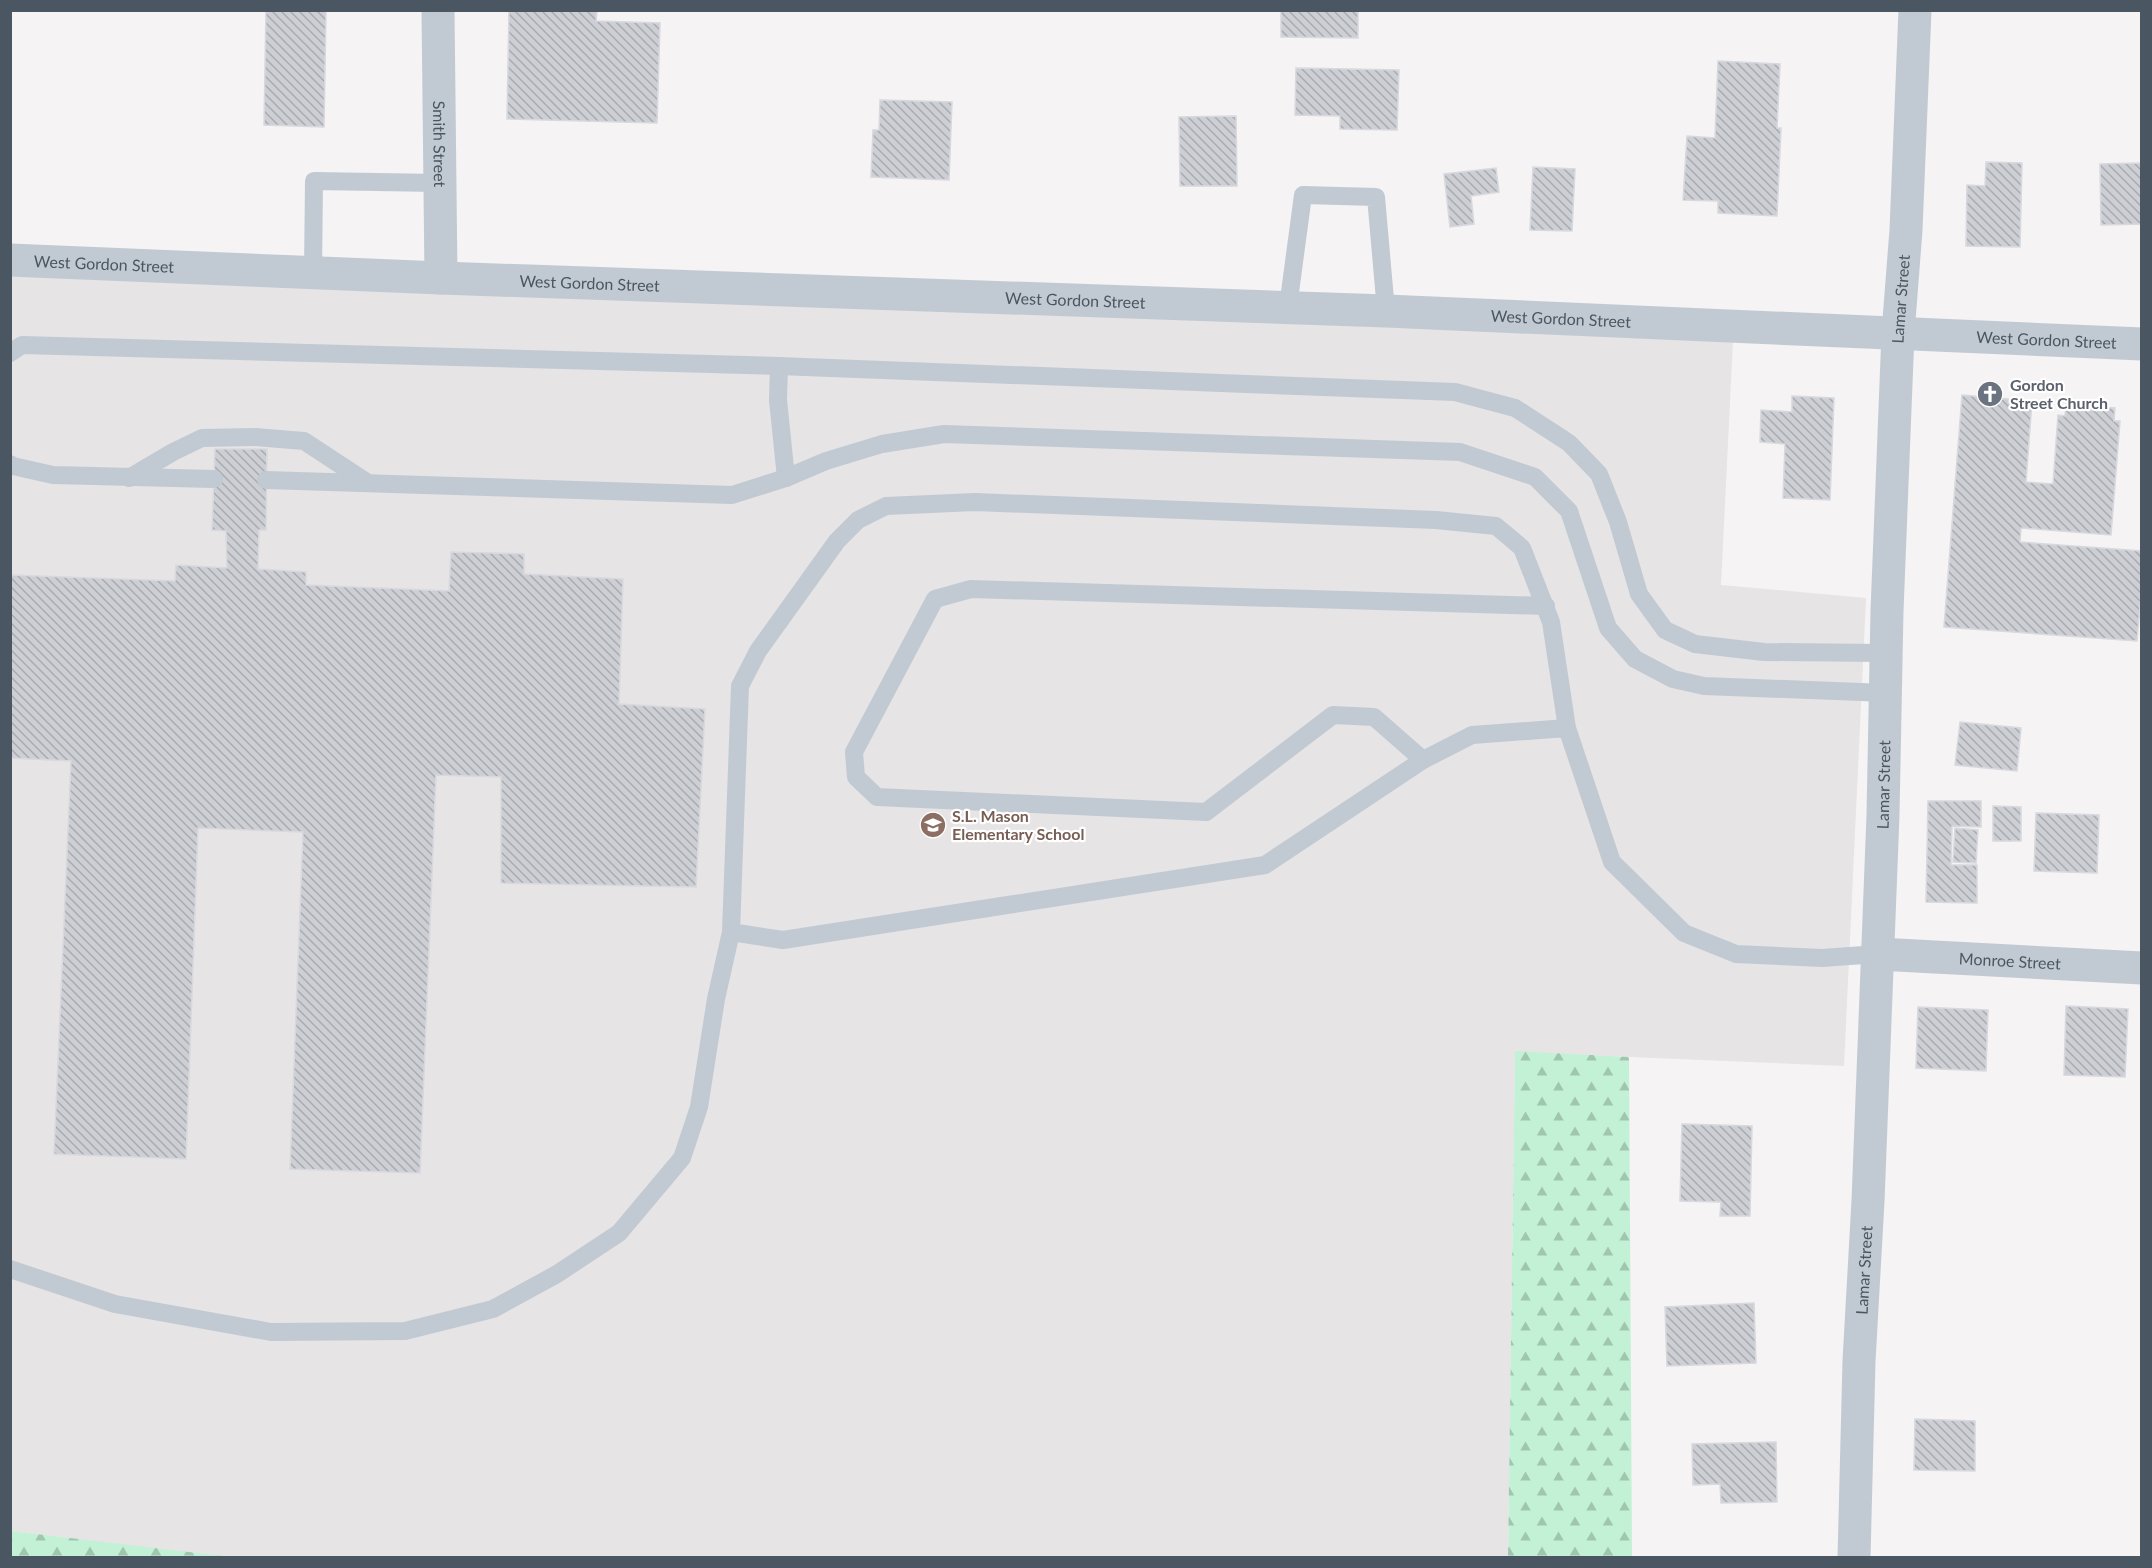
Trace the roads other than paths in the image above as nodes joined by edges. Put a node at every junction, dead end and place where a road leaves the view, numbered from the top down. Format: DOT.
graph roads {
  1 [pos="438,10"];
  2 [pos="1915,10"];
  3 [pos="440,183"];
  4 [pos="10,260"];
  5 [pos="313,272"];
  6 [pos="441,278"];
  7 [pos="1288,307"];
  8 [pos="1386,311"];
  9 [pos="1898,333"];
  10 [pos="2142,344"];
  11 [pos="10,353"];
  12 [pos="779,366"];
  13 [pos="10,464"];
  14 [pos="129,478"];
  15 [pos="786,478"];
  16 [pos="214,479"];
  17 [pos="266,480"];
  18 [pos="369,483"];
  19 [pos="1546,606"];
  20 [pos="1886,653"];
  21 [pos="1886,693"];
  22 [pos="1567,729"];
  23 [pos="1423,760"];
  24 [pos="731,932"];
  25 [pos="1878,954"];
  26 [pos="2142,968"];
  27 [pos="10,1269"];
  28 [pos="1854,1557"];
  1 -- 3 [label="street, Smith Street"];
  2 -- 9 [label="street, Lamar Street"];
  3 -- 5 [label="lane"];
  3 -- 6 [label="street, Smith Street"];
  4 -- 5 [label="street, West Gordon Street"];
  5 -- 6 [label="street, West Gordon Street"];
  6 -- 7 [label="street, West Gordon Street"];
  7 -- 8 [label="street, West Gordon Street"];
  7 -- 8 [label="lane"];
  8 -- 9 [label="street, West Gordon Street"];
  9 -- 10 [label="street, West Gordon Street"];
  9 -- 20 [label="street, Lamar Street"];
  11 -- 12 [label="lane"];
  12 -- 15 [label="lane"];
  12 -- 20 [label="lane"];
  13 -- 14 [label="lane"];
  14 -- 16 [label="lane"];
  14 -- 18 [label="lane"];
  15 -- 18 [label="lane"];
  15 -- 21 [label="lane"];
  17 -- 18 [label="lane"];
  19 -- 22 [label="lane"];
  19 -- 23 [label="lane"];
  19 -- 24 [label="lane"];
  20 -- 21 [label="street, Lamar Street"];
  21 -- 25 [label="street, Lamar Street"];
  22 -- 23 [label="lane"];
  22 -- 25 [label="lane"];
  23 -- 24 [label="lane"];
  24 -- 27 [label="lane"];
  25 -- 26 [label="street, Monroe Street"];
  25 -- 28 [label="street, Lamar Street"];
}
